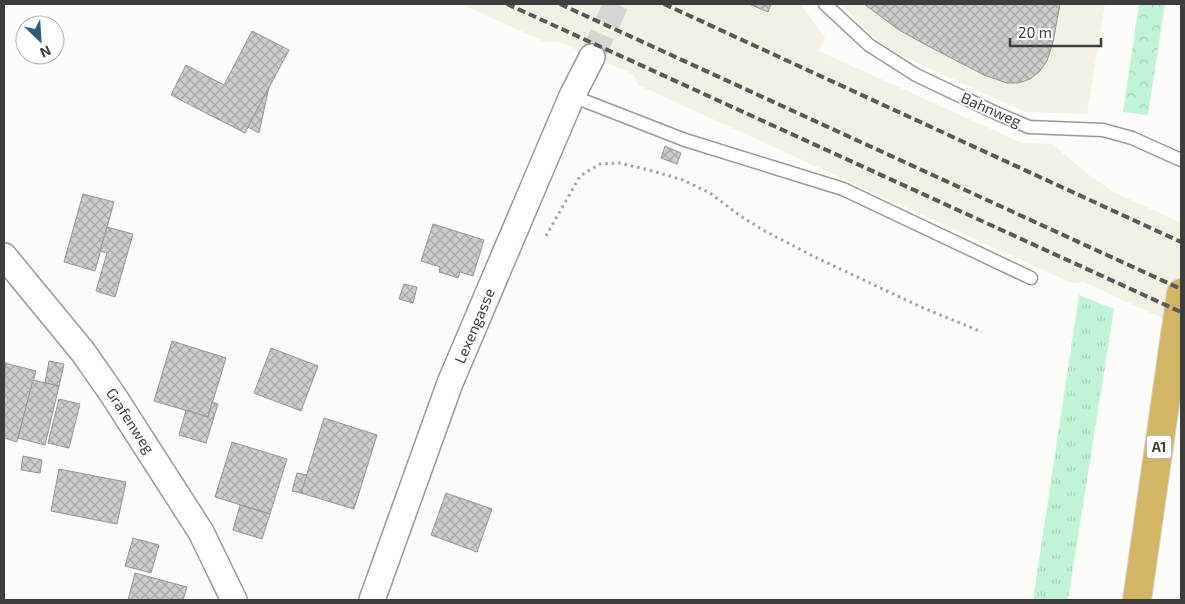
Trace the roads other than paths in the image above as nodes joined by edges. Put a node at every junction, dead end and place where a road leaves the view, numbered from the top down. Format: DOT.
graph roads {
  1 [pos="825,4"];
  2 [pos="592,57"];
  3 [pos="572,96"];
  4 [pos="1181,160"];
  5 [pos="4,256"];
  6 [pos="1031,278"];
  7 [pos="1181,293"];
  8 [pos="234,600"];
  9 [pos="372,600"];
  10 [pos="1137,600"];
  1 -- 4 [label="lane, Bahnweg"];
  2 -- 3 [label="street, Lexengasse"];
  3 -- 6 [label="lane"];
  3 -- 9 [label="street, Lexengasse"];
  5 -- 8 [label="street, Grafenweg"];
  7 -- 10 [label="highway, A1"];
}
